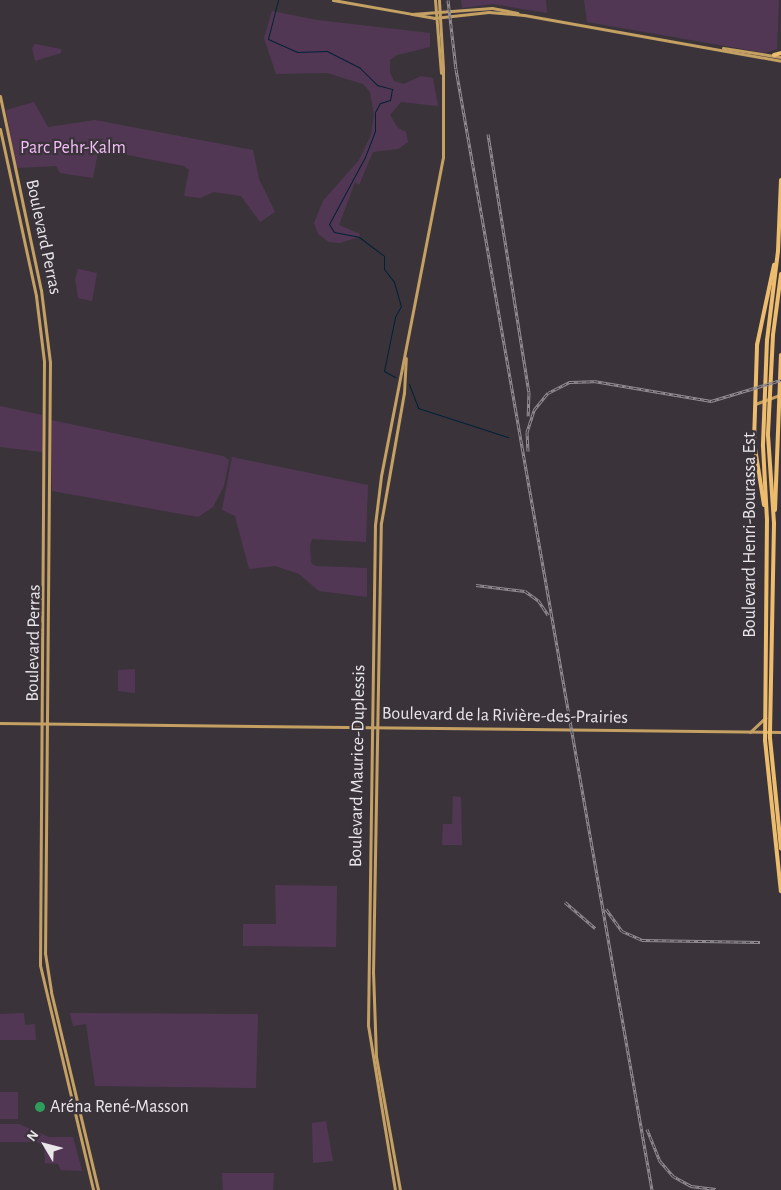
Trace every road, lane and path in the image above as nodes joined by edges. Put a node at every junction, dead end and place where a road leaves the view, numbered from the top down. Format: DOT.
graph roads {
  1 [pos="333,0"];
  2 [pos="437,0"];
  3 [pos="439,15"];
  4 [pos="710,47"];
  5 [pos="781,53"];
  6 [pos="774,56"];
  7 [pos="781,57"];
  8 [pos="781,61"];
  9 [pos="0,96"];
  10 [pos="0,128"];
  11 [pos="781,180"];
  12 [pos="778,251"];
  13 [pos="781,274"];
  14 [pos="408,342"];
  15 [pos="781,355"];
  16 [pos="780,395"];
  17 [pos="755,404"];
  18 [pos="376,514"];
  19 [pos="382,514"];
  20 [pos="767,519"];
  21 [pos="774,524"];
  22 [pos="765,718"];
  23 [pos="0,723"];
  24 [pos="41,724"];
  25 [pos="47,724"];
  26 [pos="375,728"];
  27 [pos="781,732"];
  28 [pos="748,733"];
  29 [pos="768,733"];
  30 [pos="781,848"];
  31 [pos="781,891"];
  32 [pos="89,1152"];
  33 [pos="84,1154"];
  34 [pos="93,1190"];
  35 [pos="98,1190"];
  36 [pos="395,1190"];
  37 [pos="400,1190"];
  1 -- 3 [label="street"];
  2 -- 3 [label="street, Boulevard Maurice-Duplessis"];
  3 -- 4 [label="street"];
  3 -- 14 [label="street, Boulevard Maurice-Duplessis"];
  4 -- 6 [label="street"];
  4 -- 8 [label="street"];
  5 -- 6 [label="main road"];
  6 -- 7 [label="street"];
  9 -- 25 [label="street, Boulevard Perras"];
  10 -- 24 [label="street, Boulevard Perras"];
  11 -- 12 [label="main road, Boulevard Henri-Bourassa Est"];
  12 -- 17 [label="main road"];
  12 -- 20 [label="main road, Boulevard Henri-Bourassa Est"];
  13 -- 21 [label="main road, Boulevard Henri-Bourassa Est"];
  14 -- 18 [label="street, Boulevard Maurice-Duplessis"];
  14 -- 19 [label="street, Boulevard Maurice-Duplessis"];
  15 -- 16 [label="main road"];
  16 -- 17 [label="street"];
  16 -- 21 [label="main road"];
  17 -- 20 [label="main road"];
  18 -- 19 [label="street"];
  18 -- 26 [label="street, Boulevard Maurice-Duplessis"];
  19 -- 26 [label="street, Boulevard Maurice-Duplessis"];
  20 -- 22 [label="main road, Boulevard Henri-Bourassa Est"];
  21 -- 29 [label="main road, Boulevard Henri-Bourassa Est"];
  22 -- 28 [label="street"];
  22 -- 29 [label="main road, Boulevard Henri-Bourassa Est"];
  23 -- 24 [label="street, Boulevard de la Rivière-des-Prairies"];
  24 -- 25 [label="street, Boulevard de la Rivière-des-Prairies"];
  24 -- 33 [label="street, Boulevard Perras"];
  25 -- 26 [label="street, Boulevard de la Rivière-des-Prairies"];
  25 -- 32 [label="street, Boulevard Perras"];
  26 -- 28 [label="street, Boulevard de la Rivière-des-Prairies"];
  26 -- 36 [label="street, Boulevard Maurice-Duplessis"];
  26 -- 37 [label="street, Boulevard Maurice-Duplessis"];
  27 -- 29 [label="street, Boulevard de la Rivière-des-Prairies"];
  28 -- 29 [label="street, Boulevard de la Rivière-des-Prairies"];
  29 -- 30 [label="main road, Boulevard Henri-Bourassa Est"];
  29 -- 31 [label="main road, Boulevard Henri-Bourassa Est"];
  32 -- 33 [label="street"];
  32 -- 35 [label="street, Boulevard Perras"];
  33 -- 34 [label="street, Boulevard Perras"];
}
